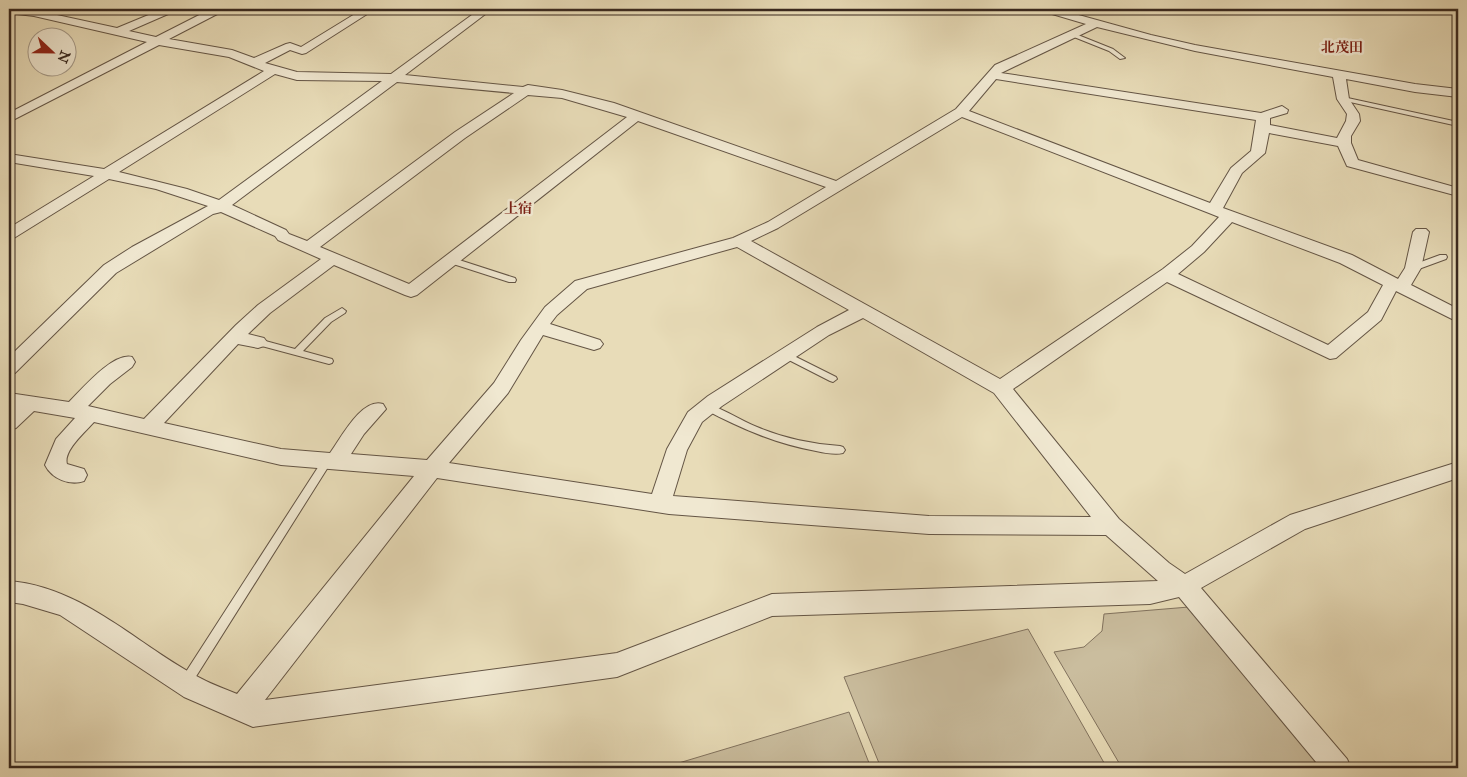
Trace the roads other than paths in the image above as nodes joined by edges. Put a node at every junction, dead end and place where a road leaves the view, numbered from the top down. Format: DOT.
graph roads {
  1 [pos="171,9"];
  2 [pos="219,9"];
  3 [pos="370,9"];
  4 [pos="487,9"];
  5 [pos="1046,9"];
  6 [pos="9,10"];
  7 [pos="1096,23"];
  8 [pos="118,32"];
  9 [pos="1071,34"];
  10 [pos="158,41"];
  11 [pos="1122,58"];
  12 [pos="254,62"];
  13 [pos="273,70"];
  14 [pos="1339,74"];
  15 [pos="992,75"];
  16 [pos="394,78"];
  17 [pos="528,89"];
  18 [pos="1458,93"];
  19 [pos="1343,99"];
  20 [pos="1282,110"];
  21 [pos="961,112"];
  22 [pos="637,116"];
  23 [pos="9,118"];
  24 [pos="1263,122"];
  25 [pos="1458,124"];
  26 [pos="1344,143"];
  27 [pos="9,158"];
  28 [pos="106,173"];
  29 [pos="837,186"];
  30 [pos="1458,192"];
  31 [pos="220,207"];
  32 [pos="1221,213"];
  33 [pos="1421,232"];
  34 [pos="9,235"];
  35 [pos="739,241"];
  36 [pos="308,248"];
  37 [pos="1443,257"];
  38 [pos="333,258"];
  39 [pos="450,260"];
  40 [pos="1413,268"];
  41 [pos="1167,275"];
  42 [pos="512,280"];
  43 [pos="1397,285"];
  44 [pos="864,310"];
  45 [pos="342,311"];
  46 [pos="1458,316"];
  47 [pos="539,328"];
  48 [pos="235,337"];
  49 [pos="258,342"];
  50 [pos="594,344"];
  51 [pos="297,352"];
  52 [pos="786,355"];
  53 [pos="329,361"];
  54 [pos="126,362"];
  55 [pos="9,368"];
  56 [pos="833,379"];
  57 [pos="1001,388"];
  58 [pos="9,400"];
  59 [pos="30,404"];
  60 [pos="707,407"];
  61 [pos="376,409"];
  62 [pos="81,412"];
  63 [pos="9,423"];
  64 [pos="148,427"];
  65 [pos="840,450"];
  66 [pos="332,461"];
  67 [pos="432,469"];
  68 [pos="1458,470"];
  69 [pos="77,475"];
  70 [pos="660,503"];
  71 [pos="1111,526"];
  72 [pos="1184,586"];
  73 [pos="9,592"];
  74 [pos="185,684"];
  75 [pos="242,709"];
  76 [pos="1338,768"];
  1 -- 8 [label="street"];
  2 -- 10 [label="street"];
  3 -- 12 [label="street"];
  4 -- 16 [label="street"];
  5 -- 7 [label="street"];
  6 -- 8 [label="street"];
  7 -- 9 [label="street"];
  7 -- 14 [label="street"];
  8 -- 10 [label="street"];
  9 -- 11 [label="lane"];
  9 -- 15 [label="street"];
  10 -- 12 [label="street"];
  10 -- 23 [label="street"];
  12 -- 13 [label="street"];
  13 -- 16 [label="street"];
  13 -- 28 [label="street"];
  14 -- 18 [label="street"];
  14 -- 19 [label="street"];
  15 -- 21 [label="street"];
  15 -- 24 [label="street"];
  16 -- 17 [label="street"];
  16 -- 31 [label="street"];
  17 -- 22 [label="street"];
  17 -- 36 [label="street"];
  19 -- 25 [label="lane"];
  19 -- 26 [label="street"];
  20 -- 24 [label="street"];
  21 -- 29 [label="street"];
  21 -- 32 [label="street"];
  22 -- 29 [label="street"];
  22 -- 39 [label="street"];
  24 -- 26 [label="street"];
  24 -- 32 [label="street"];
  26 -- 30 [label="street"];
  27 -- 28 [label="street"];
  28 -- 31 [label="street"];
  28 -- 34 [label="street"];
  29 -- 35 [label="street"];
  31 -- 36 [label="street"];
  31 -- 55 [label="street"];
  32 -- 41 [label="street"];
  32 -- 43 [label="street"];
  33 -- 40 [label="street"];
  35 -- 44 [label="street"];
  35 -- 47 [label="street"];
  36 -- 38 [label="street"];
  37 -- 40 [label="lane"];
  38 -- 39 [label="street"];
  38 -- 48 [label="street"];
  39 -- 42 [label="lane"];
  40 -- 43 [label="street"];
  41 -- 43 [label="street"];
  41 -- 57 [label="street"];
  43 -- 46 [label="street"];
  44 -- 52 [label="street"];
  44 -- 57 [label="street"];
  45 -- 51 [label="lane"];
  47 -- 50 [label="street"];
  47 -- 67 [label="street"];
  48 -- 49 [label="street"];
  48 -- 64 [label="street"];
  49 -- 51 [label="lane"];
  51 -- 53 [label="lane"];
  52 -- 56 [label="lane"];
  52 -- 60 [label="street"];
  54 -- 62 [label="street"];
  57 -- 71 [label="street"];
  58 -- 59 [label="street"];
  59 -- 62 [label="street"];
  59 -- 63 [label="street"];
  60 -- 65 [label="lane"];
  60 -- 70 [label="street"];
  61 -- 66 [label="street"];
  62 -- 64 [label="street"];
  62 -- 69 [label="street"];
  64 -- 66 [label="street"];
  66 -- 67 [label="street"];
  66 -- 74 [label="lane"];
  67 -- 70 [label="street"];
  67 -- 75 [label="street"];
  68 -- 72 [label="street"];
  70 -- 71 [label="street"];
  71 -- 72 [label="street"];
  72 -- 75 [label="street"];
  72 -- 76 [label="street"];
  73 -- 74 [label="street"];
  74 -- 75 [label="street"];
}
